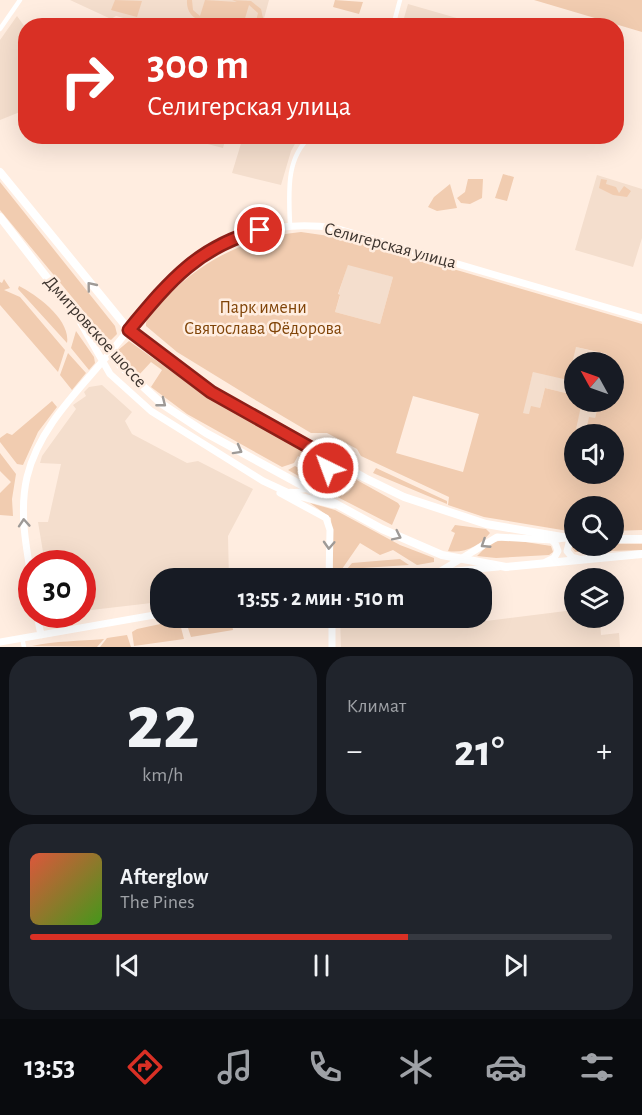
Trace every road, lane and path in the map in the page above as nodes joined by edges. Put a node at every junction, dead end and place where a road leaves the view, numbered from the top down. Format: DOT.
graph roads {
  1 [pos="20,0"];
  2 [pos="400,0"];
  3 [pos="395,18"];
  4 [pos="0,29"];
  5 [pos="303,144"];
  6 [pos="0,172"];
  7 [pos="0,217"];
  8 [pos="290,225"];
  9 [pos="76,315"];
  10 [pos="642,318"];
  11 [pos="129,330"];
  12 [pos="110,353"];
  13 [pos="102,362"];
  14 [pos="88,378"];
  15 [pos="114,378"];
  16 [pos="318,452"];
  17 [pos="262,481"];
  18 [pos="310,489"];
  19 [pos="284,491"];
  20 [pos="345,508"];
  21 [pos="548,538"];
  22 [pos="564,539"];
  23 [pos="624,539"];
  24 [pos="642,539"];
  25 [pos="28,550"];
  26 [pos="642,554"];
  27 [pos="572,556"];
  28 [pos="583,559"];
  29 [pos="462,560"];
  30 [pos="546,562"];
  31 [pos="506,567"];
  32 [pos="329,568"];
  33 [pos="447,568"];
  34 [pos="492,568"];
  35 [pos="150,616"];
  36 [pos="40,628"];
  37 [pos="332,628"];
  38 [pos="41,635"];
  39 [pos="22,638"];
  40 [pos="0,642"];
  41 [pos="24,647"];
  42 [pos="332,647"];
  1 -- 4 [label="street"];
  2 -- 3 [label="street"];
  5 -- 8 [label="street"];
  11 -- 6 [label="main road, Дмитровское шоссе, one-way"];
  7 -- 9 [label="main road, Дмитровское шоссе"];
  8 -- 10 [label="street, Селигерская улица"];
  8 -- 11 [label="street, Селигерская улица"];
  9 -- 12 [label="main road, Дмитровское шоссе"];
  9 -- 13 [label="street"];
  11 -- 12 [label="street, Селигерская улица"];
  11 -- 16 [label="main road, Дмитровское шоссе"];
  12 -- 13 [label="street, Селигерская улица"];
  12 -- 18 [label="main road, Дмитровское шоссе, one-way"];
  13 -- 14 [label="street, Селигерская улица"];
  13 -- 15 [label="street"];
  14 -- 15 [label="street"];
  25 -- 14 [label="street, Селигерская улица, one-way"];
  15 -- 17 [label="street"];
  16 -- 18 [label="street"];
  16 -- 21 [label="main road, Дмитровское шоссе"];
  17 -- 19 [label="street"];
  17 -- 32 [label="street, one-way"];
  18 -- 19 [label="street"];
  18 -- 20 [label="main road, Дмитровское шоссе"];
  19 -- 20 [label="street"];
  20 -- 29 [label="main road, Дмитровское шоссе, one-way"];
  21 -- 22 [label="main road, Дмитровское шоссе"];
  21 -- 29 [label="street, Дмитровское шоссе, one-way"];
  21 -- 30 [label="street"];
  23 -- 24 [label="main road"];
  26 -- 28 [label="main road, Дмитровское шоссе"];
  27 -- 28 [label="street"];
  28 -- 30 [label="main road, Дмитровское шоссе"];
  29 -- 31 [label="main road, Дмитровское шоссе"];
  29 -- 33 [label="street"];
  30 -- 31 [label="main road, Дмитровское шоссе"];
  31 -- 34 [label="street"];
  35 -- 38 [label="street"];
  36 -- 38 [label="street"];
  37 -- 42 [label="street"];
  38 -- 39 [label="street"];
  39 -- 40 [label="street"];
  39 -- 41 [label="street"];
}
